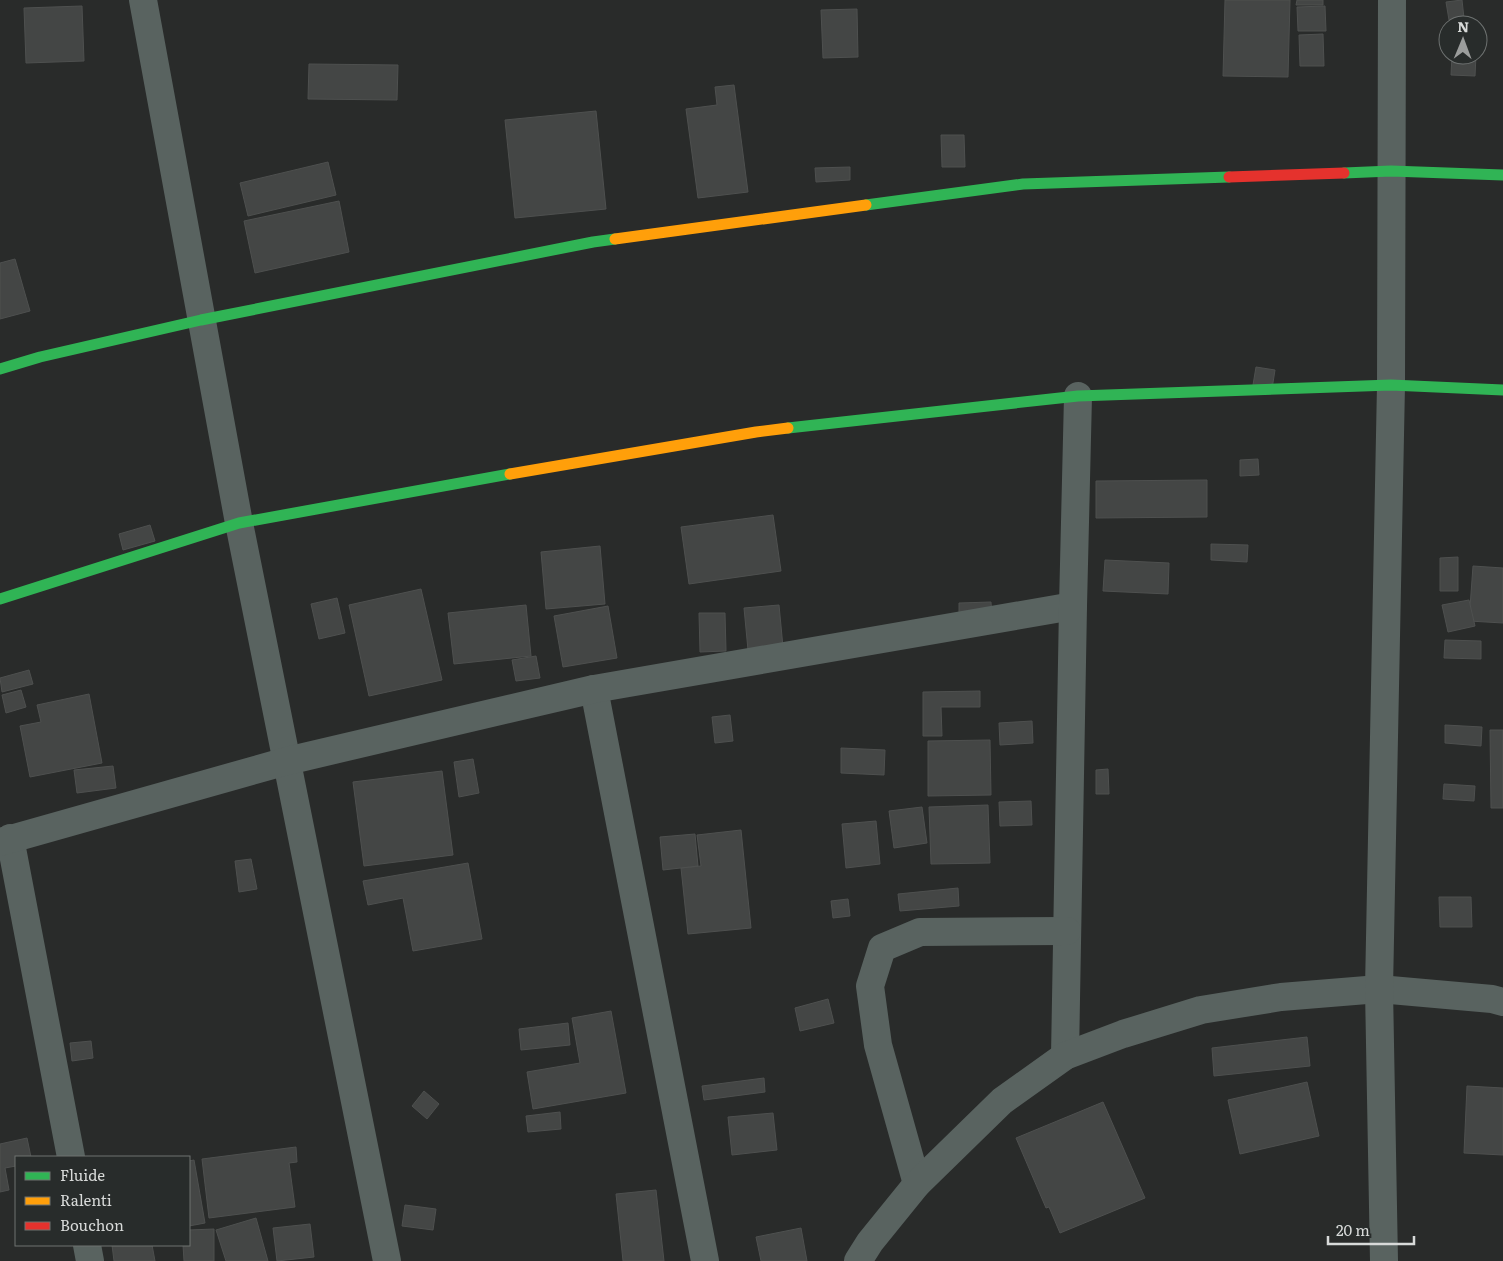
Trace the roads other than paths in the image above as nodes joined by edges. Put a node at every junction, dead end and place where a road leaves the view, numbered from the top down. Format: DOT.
graph roads {
  1 [pos="143,0"];
  2 [pos="1392,0"];
  3 [pos="1391,170"];
  4 [pos="1503,175"];
  5 [pos="201,320"];
  6 [pos="0,370"];
  7 [pos="1391,385"];
  8 [pos="1503,390"];
  9 [pos="1078,396"];
  10 [pos="240,522"];
  11 [pos="0,599"];
  12 [pos="1073,606"];
  13 [pos="594,689"];
  14 [pos="287,761"];
  15 [pos="5,840"];
  16 [pos="1067,931"];
  17 [pos="1379,989"];
  18 [pos="1503,1002"];
  19 [pos="1065,1056"];
  20 [pos="71,1156"];
  21 [pos="918,1184"];
  22 [pos="87,1246"];
  23 [pos="90,1261"];
  24 [pos="387,1261"];
  25 [pos="705,1261"];
  26 [pos="858,1261"];
  27 [pos="1384,1261"];
  1 -- 5 [label="street"];
  2 -- 3 [label="street"];
  3 -- 4 [label="street"];
  3 -- 5 [label="street"];
  3 -- 7 [label="street"];
  5 -- 6 [label="street"];
  5 -- 10 [label="street"];
  7 -- 8 [label="street"];
  7 -- 9 [label="street"];
  7 -- 17 [label="street"];
  9 -- 10 [label="street"];
  9 -- 12 [label="street"];
  10 -- 11 [label="street"];
  10 -- 14 [label="street"];
  12 -- 13 [label="street"];
  12 -- 16 [label="street"];
  13 -- 14 [label="street"];
  13 -- 25 [label="street"];
  14 -- 15 [label="street"];
  14 -- 24 [label="street"];
  15 -- 20 [label="street"];
  16 -- 19 [label="street"];
  16 -- 21 [label="street"];
  17 -- 18 [label="street"];
  17 -- 19 [label="street"];
  17 -- 27 [label="street"];
  19 -- 21 [label="street"];
  21 -- 26 [label="street"];
  22 -- 23 [label="street"];
}
